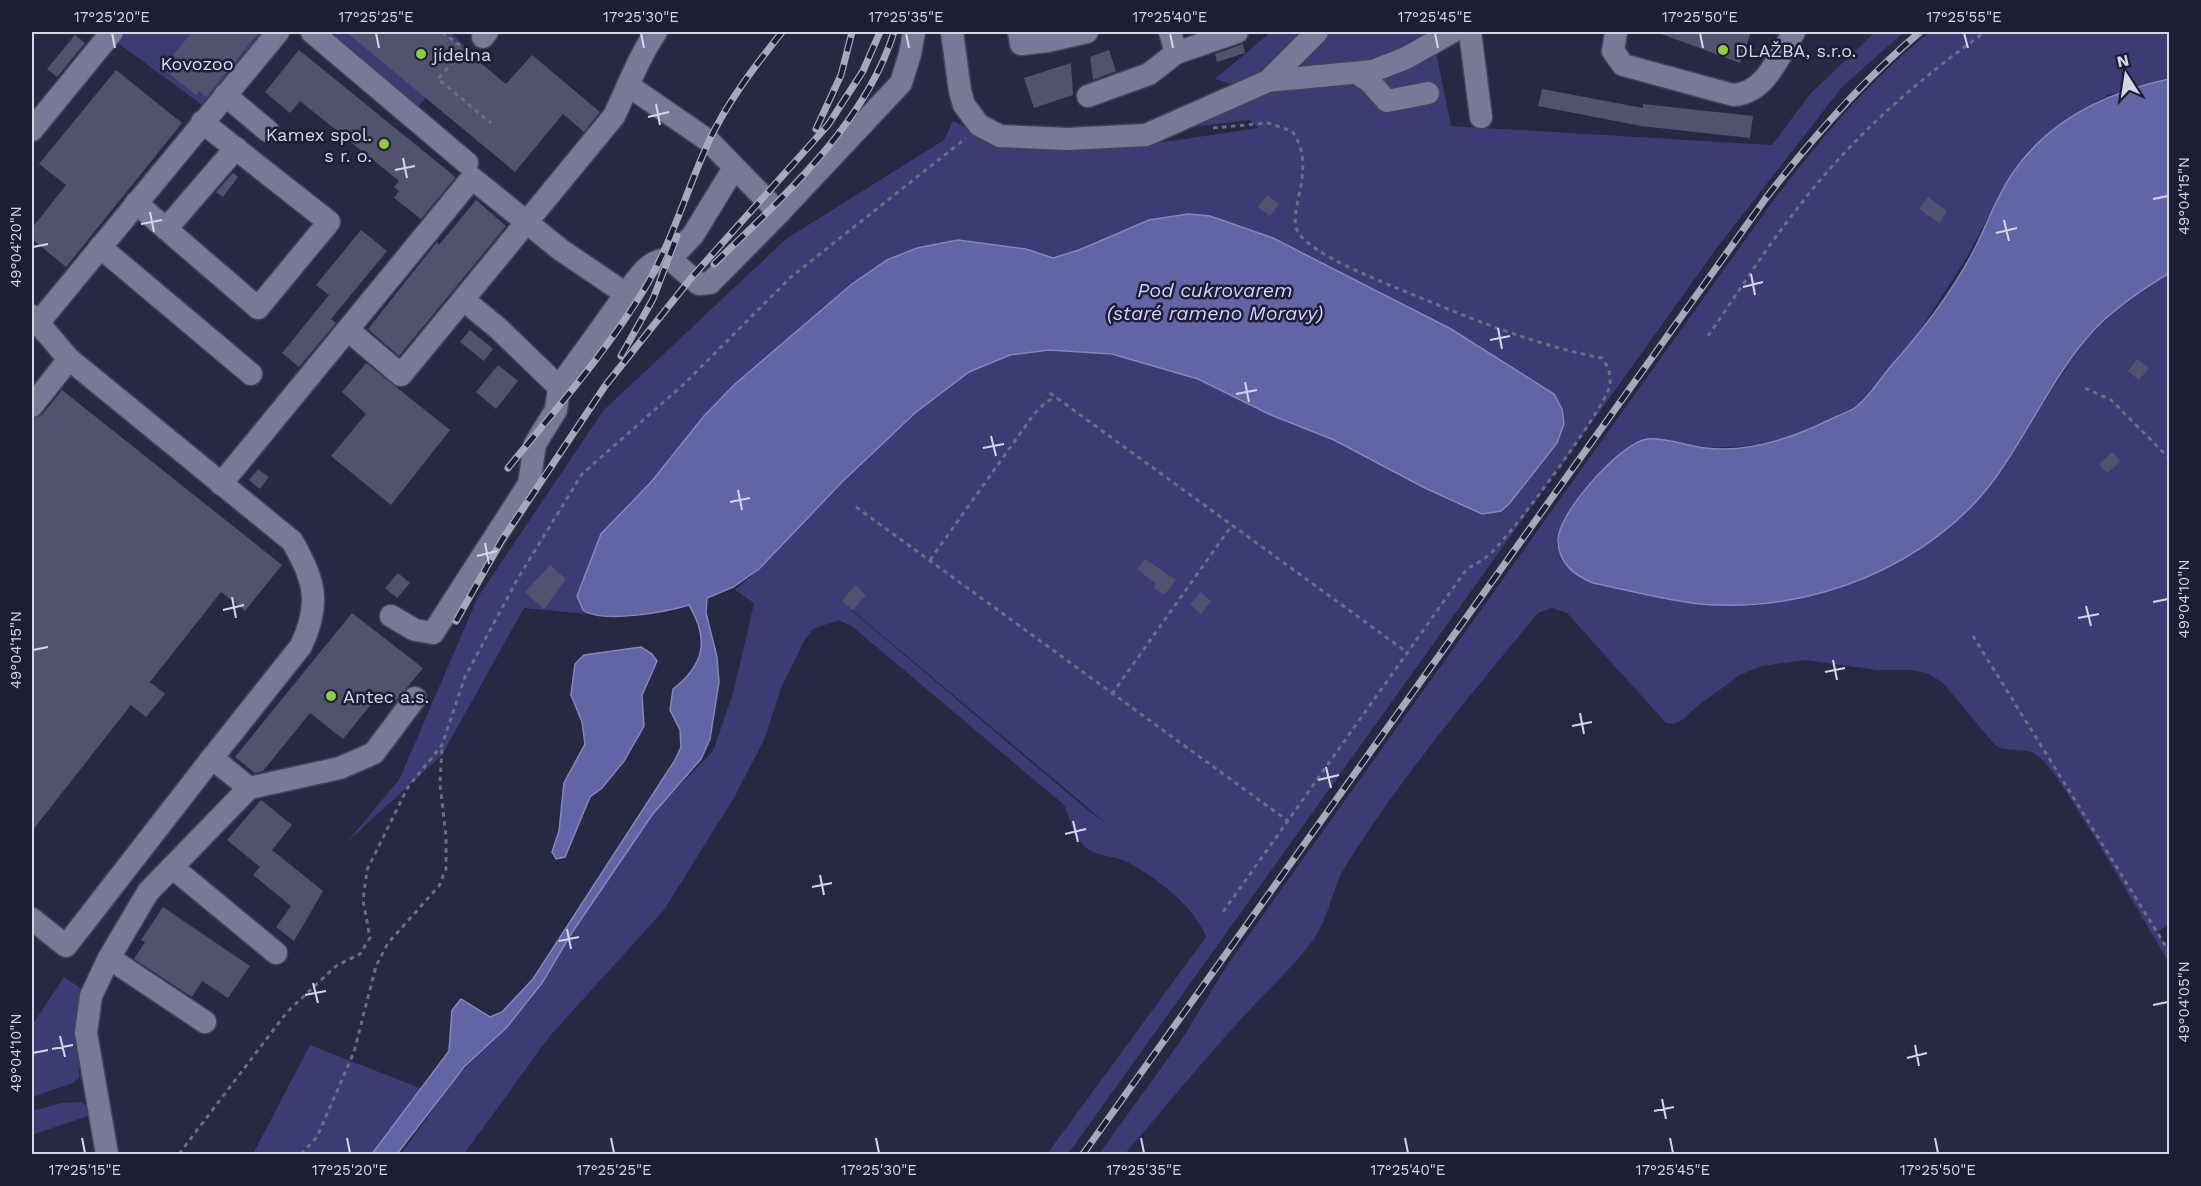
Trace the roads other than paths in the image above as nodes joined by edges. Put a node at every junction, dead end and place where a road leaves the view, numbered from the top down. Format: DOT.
graph roads {
  1 [pos="112,32"];
  2 [pos="278,32"];
  3 [pos="312,32"];
  4 [pos="656,32"];
  5 [pos="914,32"];
  6 [pos="952,32"];
  7 [pos="1019,32"];
  8 [pos="1087,32"];
  9 [pos="1238,32"];
  10 [pos="1317,32"];
  11 [pos="1470,32"];
  12 [pos="1616,32"];
  13 [pos="1794,32"];
  14 [pos="1443,37"];
  15 [pos="1173,42"];
  16 [pos="1358,74"];
  17 [pos="1268,81"];
  18 [pos="629,86"];
  19 [pos="1428,93"];
  20 [pos="225,94"];
  21 [pos="1088,96"];
  22 [pos="36,116"];
  23 [pos="1481,117"];
  24 [pos="202,122"];
  25 [pos="268,130"];
  26 [pos="236,147"];
  27 [pos="467,163"];
  28 [pos="734,168"];
  29 [pos="135,203"];
  30 [pos="779,213"];
  31 [pos="528,224"];
  32 [pos="166,230"];
  33 [pos="100,247"];
  34 [pos="670,259"];
  35 [pos="626,294"];
  36 [pos="464,300"];
  37 [pos="35,319"];
  38 [pos="348,330"];
  39 [pos="69,359"];
  40 [pos="251,374"];
  41 [pos="559,387"];
  42 [pos="32,406"];
  43 [pos="221,484"];
  44 [pos="390,616"];
  45 [pos="415,698"];
  46 [pos="212,758"];
  47 [pos="249,788"];
  48 [pos="172,867"];
  49 [pos="33,923"];
  50 [pos="276,953"];
  51 [pos="110,958"];
  52 [pos="205,1022"];
  53 [pos="107,1155"];
  1 -- 22 [label="street"];
  2 -- 20 [label="street"];
  3 -- 27 [label="street"];
  4 -- 18 [label="street"];
  5 -- 30 [label="street"];
  6 -- 17 [label="street"];
  7 -- 8 [label="street"];
  9 -- 15 [label="street"];
  10 -- 17 [label="street"];
  11 -- 23 [label="street"];
  12 -- 13 [label="street"];
  14 -- 16 [label="street"];
  15 -- 21 [label="street"];
  16 -- 17 [label="street"];
  16 -- 19 [label="street"];
  18 -- 28 [label="street"];
  18 -- 31 [label="street"];
  20 -- 24 [label="street"];
  20 -- 25 [label="street"];
  24 -- 26 [label="street"];
  24 -- 29 [label="street"];
  26 -- 32 [label="street"];
  26 -- 32 [label="street"];
  28 -- 30 [label="street"];
  28 -- 34 [label="street"];
  29 -- 32 [label="street"];
  29 -- 33 [label="street"];
  30 -- 34 [label="street"];
  31 -- 35 [label="street"];
  31 -- 36 [label="street"];
  31 -- 38 [label="street"];
  33 -- 37 [label="street"];
  33 -- 40 [label="street"];
  34 -- 35 [label="street"];
  35 -- 41 [label="street"];
  36 -- 38 [label="street"];
  36 -- 41 [label="street"];
  37 -- 39 [label="street"];
  38 -- 43 [label="street"];
  39 -- 42 [label="street"];
  39 -- 43 [label="street"];
  41 -- 44 [label="street"];
  43 -- 46 [label="street"];
  45 -- 47 [label="street"];
  46 -- 47 [label="street"];
  46 -- 49 [label="street"];
  47 -- 48 [label="street"];
  48 -- 50 [label="street"];
  48 -- 51 [label="street"];
  51 -- 52 [label="street"];
  51 -- 53 [label="street"];
}
